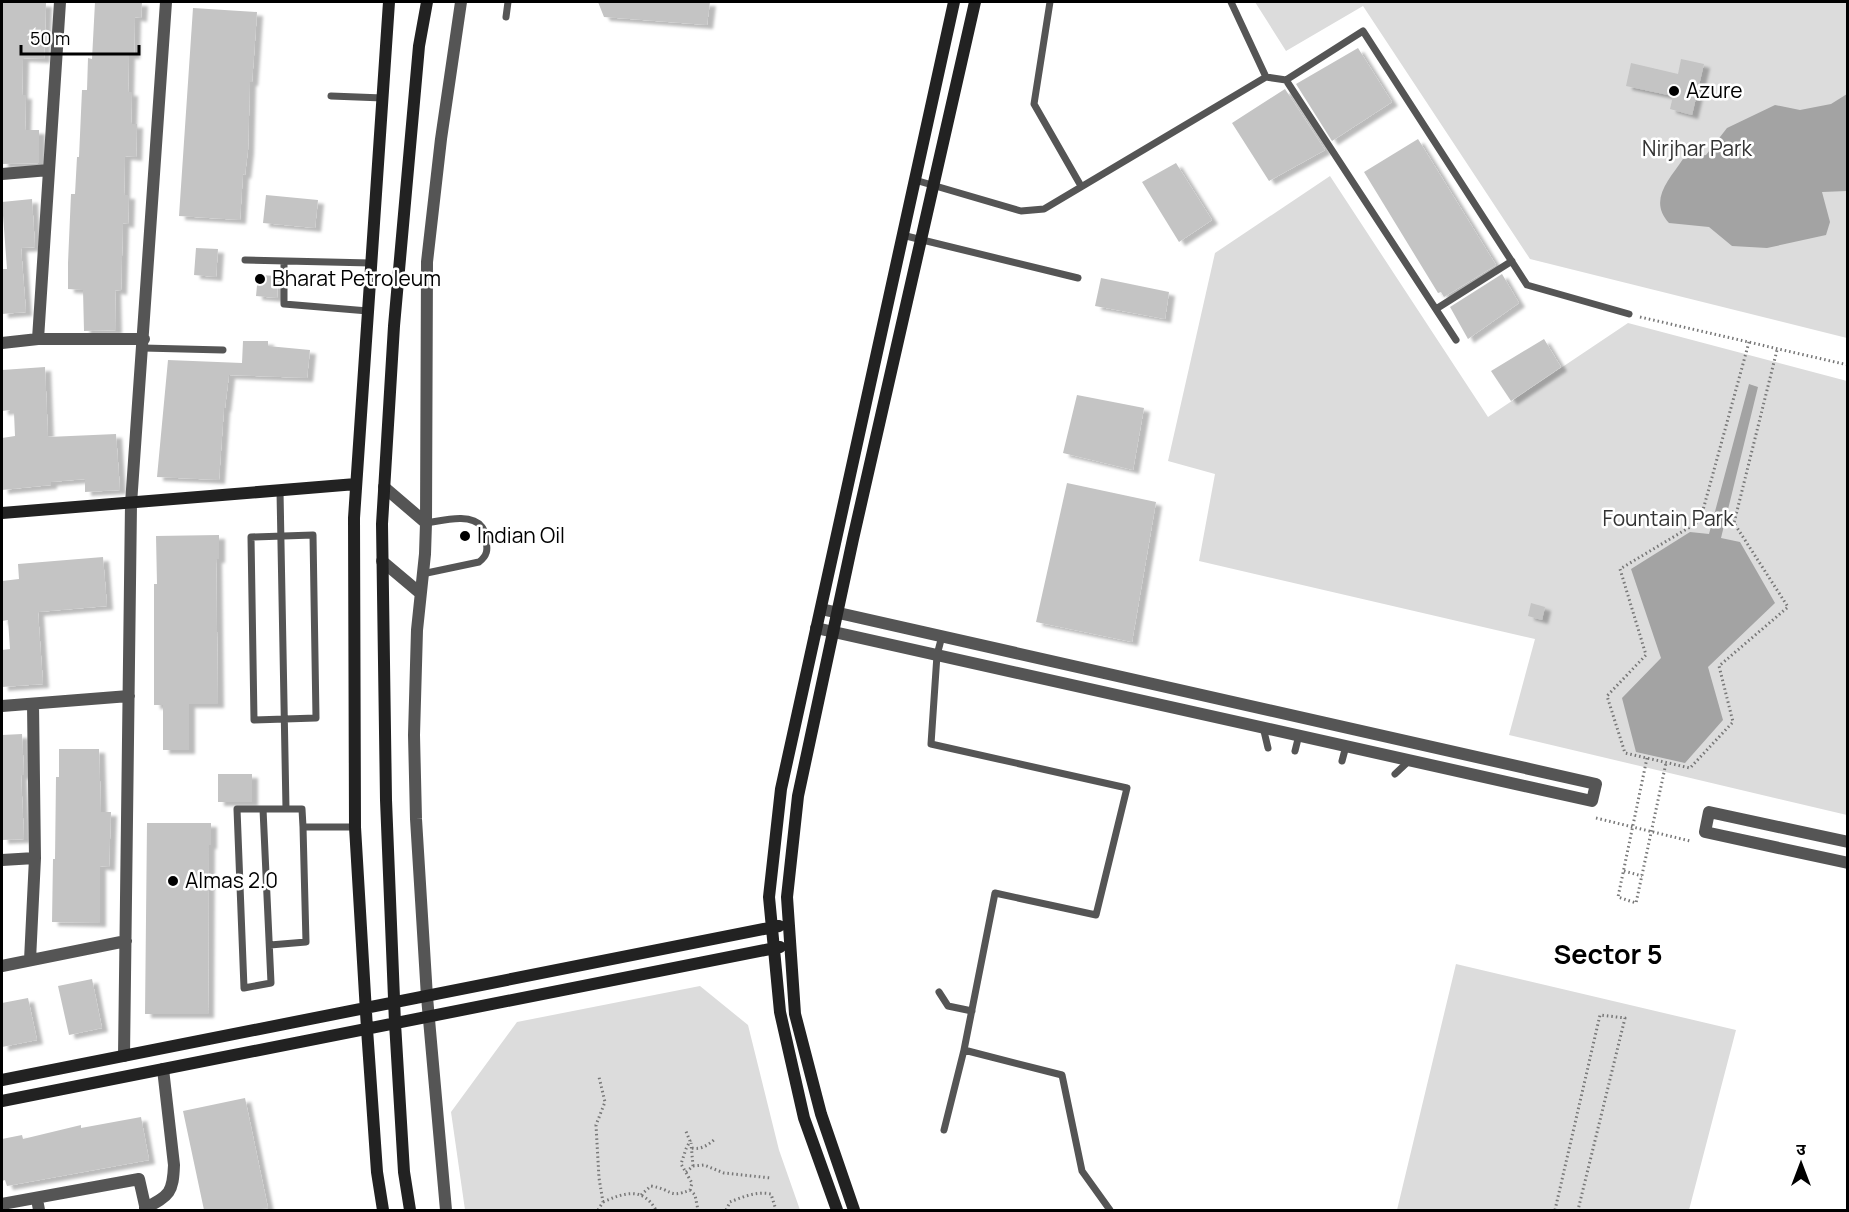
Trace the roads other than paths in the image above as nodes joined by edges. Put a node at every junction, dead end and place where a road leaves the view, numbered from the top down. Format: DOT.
graph roads {
  1 [pos="60,2"];
  2 [pos="166,2"];
  3 [pos="389,2"];
  4 [pos="427,2"];
  5 [pos="461,2"];
  6 [pos="508,2"];
  7 [pos="954,2"];
  8 [pos="975,2"];
  9 [pos="1050,2"];
  10 [pos="1232,2"];
  11 [pos="506,17"];
  12 [pos="1266,77"];
  13 [pos="1286,80"];
  14 [pos="332,96"];
  15 [pos="383,98"];
  16 [pos="49,170"];
  17 [pos="2,174"];
  18 [pos="915,180"];
  19 [pos="934,184"];
  20 [pos="1081,186"];
  21 [pos="902,235"];
  22 [pos="921,240"];
  23 [pos="245,260"];
  24 [pos="284,261"];
  25 [pos="1512,261"];
  26 [pos="371,263"];
  27 [pos="1078,278"];
  28 [pos="1436,309"];
  29 [pos="368,311"];
  30 [pos="1629,314"];
  31 [pos="38,339"];
  32 [pos="1456,340"];
  33 [pos="2,342"];
  34 [pos="143,343"];
  35 [pos="223,350"];
  36 [pos="356,484"];
  37 [pos="384,487"];
  38 [pos="280,491"];
  39 [pos="131,504"];
  40 [pos="2,513"];
  41 [pos="426,523"];
  42 [pos="281,536"];
  43 [pos="382,561"];
  44 [pos="422,574"];
  45 [pos="420,593"];
  46 [pos="820,609"];
  47 [pos="837,612"];
  48 [pos="816,628"];
  49 [pos="833,631"];
  50 [pos="942,636"];
  51 [pos="937,655"];
  52 [pos="129,696"];
  53 [pos="33,704"];
  54 [pos="2,706"];
  55 [pos="283,718"];
  56 [pos="1263,727"];
  57 [pos="1299,735"];
  58 [pos="1346,746"];
  59 [pos="1268,748"];
  60 [pos="1295,751"];
  61 [pos="1410,760"];
  62 [pos="1342,761"];
  63 [pos="1527,768"];
  64 [pos="1395,774"];
  65 [pos="1574,778"];
  66 [pos="1522,785"];
  67 [pos="1570,796"];
  68 [pos="263,809"];
  69 [pos="286,809"];
  70 [pos="303,827"];
  71 [pos="356,827"];
  72 [pos="1848,842"];
  73 [pos="35,858"];
  74 [pos="2,860"];
  75 [pos="1848,863"];
  76 [pos="789,924"];
  77 [pos="772,928"];
  78 [pos="126,940"];
  79 [pos="270,945"];
  80 [pos="790,945"];
  81 [pos="774,949"];
  82 [pos="640,954"];
  83 [pos="30,960"];
  84 [pos="2,966"];
  85 [pos="644,975"];
  86 [pos="939,992"];
  87 [pos="427,997"];
  88 [pos="394,1003"];
  89 [pos="366,1009"];
  90 [pos="972,1011"];
  91 [pos="428,1017"];
  92 [pos="395,1023"];
  93 [pos="366,1029"];
  94 [pos="964,1050"];
  95 [pos="124,1056"];
  96 [pos="163,1069"];
  97 [pos="2,1080"];
  98 [pos="2,1101"];
  99 [pos="944,1130"];
  100 [pos="2,1204"];
  101 [pos="38,1204"];
  102 [pos="146,1209"];
  103 [pos="383,1210"];
  104 [pos="410,1210"];
  105 [pos="446,1210"];
  106 [pos="837,1210"];
  107 [pos="854,1210"];
  108 [pos="1110,1210"];
  1 -- 16 [label="street"];
  2 -- 34 [label="street"];
  3 -- 15 [label="street"];
  4 -- 37 [label="street"];
  5 -- 41 [label="street"];
  6 -- 11 [label="lane"];
  7 -- 18 [label="street"];
  8 -- 19 [label="street"];
  9 -- 20 [label="lane"];
  10 -- 12 [label="lane"];
  12 -- 13 [label="lane"];
  12 -- 20 [label="lane"];
  13 -- 25 [label="lane"];
  13 -- 28 [label="lane"];
  14 -- 15 [label="lane"];
  15 -- 26 [label="street"];
  16 -- 17 [label="street"];
  16 -- 31 [label="street"];
  18 -- 19 [label="lane"];
  18 -- 21 [label="street"];
  19 -- 20 [label="lane"];
  19 -- 22 [label="street"];
  21 -- 22 [label="lane"];
  21 -- 46 [label="street"];
  22 -- 27 [label="lane"];
  22 -- 47 [label="street"];
  23 -- 24 [label="lane"];
  24 -- 26 [label="lane"];
  24 -- 29 [label="lane"];
  25 -- 28 [label="lane"];
  25 -- 30 [label="lane"];
  26 -- 29 [label="street"];
  28 -- 32 [label="lane"];
  29 -- 36 [label="street"];
  31 -- 33 [label="street"];
  31 -- 34 [label="street"];
  34 -- 35 [label="lane"];
  34 -- 39 [label="street"];
  36 -- 38 [label="street"];
  36 -- 71 [label="street"];
  37 -- 41 [label="street"];
  37 -- 43 [label="street"];
  38 -- 39 [label="street"];
  38 -- 42 [label="lane"];
  39 -- 40 [label="street"];
  39 -- 52 [label="street"];
  41 -- 44 [label="street"];
  41 -- 44 [label="lane"];
  42 -- 55 [label="lane"];
  42 -- 55 [label="lane"];
  42 -- 55 [label="lane"];
  43 -- 45 [label="street"];
  43 -- 88 [label="street"];
  44 -- 45 [label="street"];
  45 -- 87 [label="street"];
  46 -- 47 [label="street"];
  46 -- 48 [label="street"];
  47 -- 49 [label="street"];
  47 -- 50 [label="street"];
  48 -- 49 [label="street"];
  48 -- 77 [label="street"];
  49 -- 51 [label="street"];
  49 -- 76 [label="street"];
  50 -- 51 [label="lane"];
  50 -- 63 [label="street"];
  51 -- 56 [label="street"];
  51 -- 90 [label="lane"];
  52 -- 53 [label="street"];
  52 -- 78 [label="street"];
  53 -- 54 [label="street"];
  53 -- 73 [label="street"];
  55 -- 69 [label="lane"];
  56 -- 57 [label="street"];
  56 -- 59 [label="lane"];
  57 -- 58 [label="street"];
  57 -- 60 [label="lane"];
  58 -- 61 [label="street"];
  58 -- 62 [label="lane"];
  61 -- 64 [label="lane"];
  61 -- 66 [label="street"];
  63 -- 65 [label="street"];
  63 -- 66 [label="street"];
  65 -- 67 [label="street"];
  65 -- 67 [label="street"];
  66 -- 67 [label="street"];
  68 -- 69 [label="lane"];
  68 -- 79 [label="lane"];
  68 -- 79 [label="lane"];
  69 -- 70 [label="lane"];
  70 -- 71 [label="lane"];
  70 -- 79 [label="lane"];
  71 -- 89 [label="street"];
  72 -- 75 [label="street"];
  73 -- 74 [label="street"];
  73 -- 83 [label="street"];
  76 -- 77 [label="street"];
  76 -- 80 [label="street"];
  77 -- 81 [label="street"];
  77 -- 82 [label="street"];
  78 -- 83 [label="street"];
  78 -- 95 [label="street"];
  80 -- 81 [label="street"];
  80 -- 107 [label="street"];
  81 -- 85 [label="street"];
  81 -- 106 [label="street"];
  82 -- 85 [label="street"];
  82 -- 87 [label="street"];
  83 -- 84 [label="street"];
  85 -- 91 [label="street"];
  86 -- 90 [label="lane"];
  87 -- 88 [label="street"];
  87 -- 91 [label="street"];
  88 -- 89 [label="street"];
  88 -- 92 [label="street"];
  89 -- 93 [label="street"];
  89 -- 95 [label="street"];
  90 -- 94 [label="lane"];
  91 -- 92 [label="street"];
  91 -- 105 [label="street"];
  92 -- 93 [label="street"];
  92 -- 104 [label="street"];
  93 -- 96 [label="street"];
  93 -- 103 [label="street"];
  94 -- 99 [label="lane"];
  94 -- 108 [label="lane"];
  95 -- 97 [label="street"];
  96 -- 98 [label="street"];
  96 -- 102 [label="street"];
  100 -- 101 [label="street"];
  101 -- 102 [label="street"];
}
